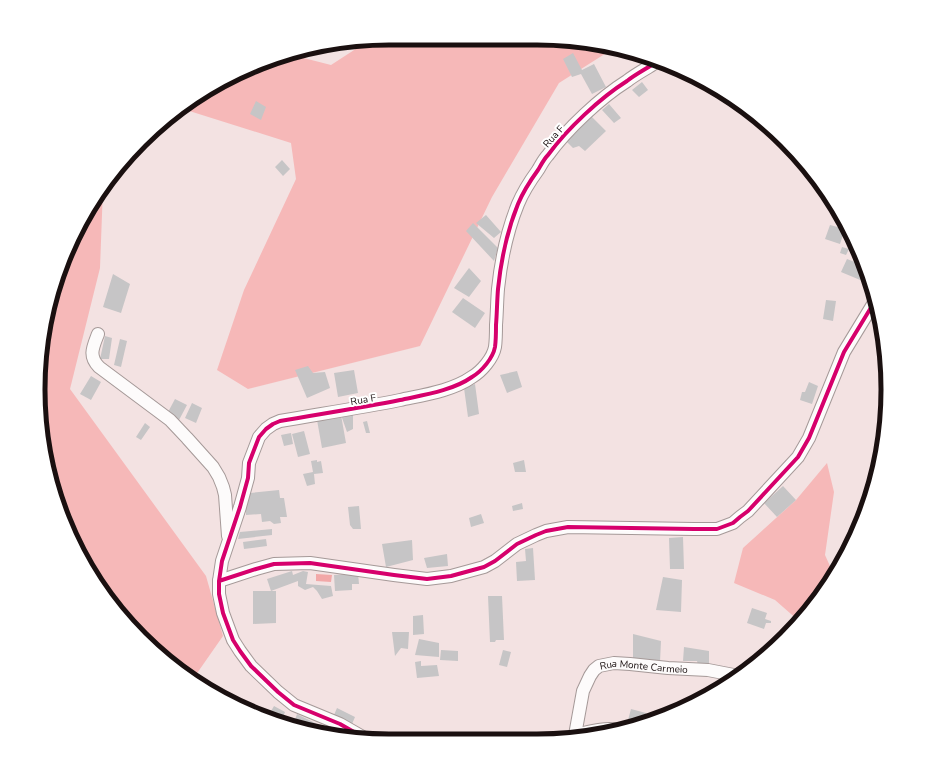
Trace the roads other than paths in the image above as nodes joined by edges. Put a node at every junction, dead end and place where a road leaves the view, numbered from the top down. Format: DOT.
graph roads {
  1 [pos="653,65"];
  2 [pos="871,308"];
  3 [pos="98,334"];
  4 [pos="228,544"];
  5 [pos="219,581"];
  6 [pos="730,674"];
  7 [pos="576,731"];
  8 [pos="354,732"];
  1 -- 4 [label="street, Rua F"];
  2 -- 5 [label="street"];
  3 -- 4 [label="street"];
  4 -- 5 [label="street, Rua F"];
  5 -- 8 [label="street, Rua F"];
  6 -- 7 [label="street, Rua Monte Carmeio"];
}
